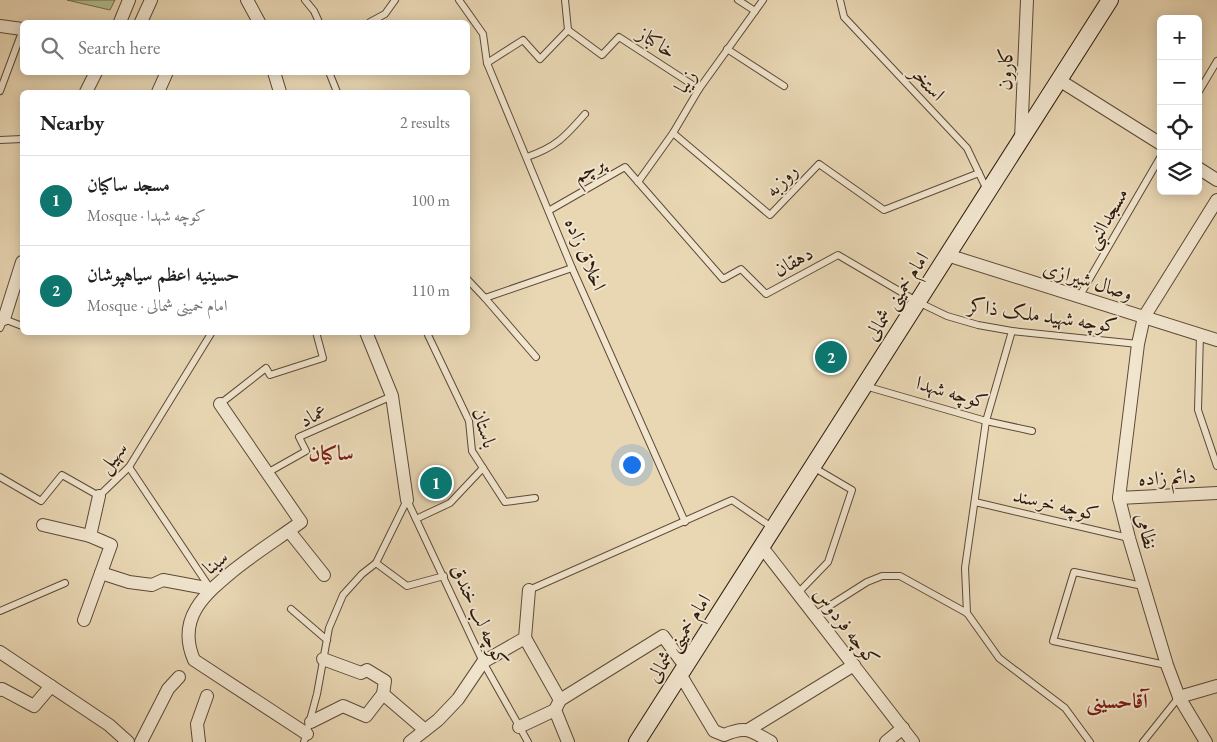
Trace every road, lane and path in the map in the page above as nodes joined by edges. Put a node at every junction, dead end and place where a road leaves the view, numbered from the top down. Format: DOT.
graph roads {
  1 [pos="129,0"];
  2 [pos="151,0"];
  3 [pos="247,0"];
  4 [pos="304,0"];
  5 [pos="395,0"];
  6 [pos="459,0"];
  7 [pos="565,0"];
  8 [pos="738,0"];
  9 [pos="763,0"];
  10 [pos="840,0"];
  11 [pos="1027,0"];
  12 [pos="1110,0"];
  13 [pos="755,11"];
  14 [pos="121,20"];
  15 [pos="142,20"];
  16 [pos="257,20"];
  17 [pos="318,20"];
  18 [pos="374,20"];
  19 [pos="0,26"];
  20 [pos="20,30"];
  21 [pos="568,30"];
  22 [pos="20,36"];
  23 [pos="727,49"];
  24 [pos="1217,61"];
  25 [pos="487,62"];
  26 [pos="94,75"];
  27 [pos="166,75"];
  28 [pos="275,75"];
  29 [pos="331,75"];
  30 [pos="1059,80"];
  31 [pos="784,86"];
  32 [pos="1202,86"];
  33 [pos="699,89"];
  34 [pos="87,90"];
  35 [pos="159,90"];
  36 [pos="279,90"];
  37 [pos="336,90"];
  38 [pos="0,91"];
  39 [pos="585,114"];
  40 [pos="673,133"];
  41 [pos="20,139"];
  42 [pos="1021,139"];
  43 [pos="0,140"];
  44 [pos="1157,141"];
  45 [pos="527,157"];
  46 [pos="1157,163"];
  47 [pos="1202,171"];
  48 [pos="979,173"];
  49 [pos="1217,180"];
  50 [pos="638,182"];
  51 [pos="988,192"];
  52 [pos="1217,200"];
  53 [pos="550,210"];
  54 [pos="947,255"];
  55 [pos="20,268"];
  56 [pos="572,268"];
  57 [pos="470,282"];
  58 [pos="1079,297"];
  59 [pos="484,298"];
  60 [pos="918,302"];
  61 [pos="1144,317"];
  62 [pos="2,324"];
  63 [pos="20,326"];
  64 [pos="1012,331"];
  65 [pos="1200,334"];
  66 [pos="210,335"];
  67 [pos="317,335"];
  68 [pos="367,335"];
  69 [pos="428,335"];
  70 [pos="1217,340"];
  71 [pos="1138,344"];
  72 [pos="536,357"];
  73 [pos="864,386"];
  74 [pos="392,396"];
  75 [pos="220,404"];
  76 [pos="986,421"];
  77 [pos="1032,431"];
  78 [pos="1217,466"];
  79 [pos="129,467"];
  80 [pos="812,467"];
  81 [pos="483,468"];
  82 [pos="267,473"];
  83 [pos="0,477"];
  84 [pos="1217,493"];
  85 [pos="99,496"];
  86 [pos="535,498"];
  87 [pos="1120,498"];
  88 [pos="407,500"];
  89 [pos="975,502"];
  90 [pos="416,518"];
  91 [pos="685,522"];
  92 [pos="43,525"];
  93 [pos="773,528"];
  94 [pos="289,530"];
  95 [pos="90,536"];
  96 [pos="1129,538"];
  97 [pos="761,546"];
  98 [pos="376,563"];
  99 [pos="101,573"];
  100 [pos="324,575"];
  101 [pos="444,576"];
  102 [pos="65,583"];
  103 [pos="1143,586"];
  104 [pos="211,589"];
  105 [pos="529,590"];
  106 [pos="798,593"];
  107 [pos="291,609"];
  108 [pos="0,611"];
  109 [pos="967,613"];
  110 [pos="815,615"];
  111 [pos="84,620"];
  112 [pos="525,638"];
  113 [pos="327,640"];
  114 [pos="0,652"];
  115 [pos="323,659"];
  116 [pos="483,662"];
  117 [pos="854,665"];
  118 [pos="1167,665"];
  119 [pos="682,670"];
  120 [pos="179,677"];
  121 [pos="51,686"];
  122 [pos="1217,686"];
  123 [pos="0,690"];
  124 [pos="383,694"];
  125 [pos="207,696"];
  126 [pos="1179,697"];
  127 [pos="558,705"];
  128 [pos="311,722"];
  129 [pos="519,727"];
  130 [pos="903,728"];
  131 [pos="425,730"];
  132 [pos="748,730"];
  133 [pos="306,738"];
  134 [pos="128,742"];
  135 [pos="141,742"];
  136 [pos="199,742"];
  137 [pos="410,742"];
  138 [pos="528,742"];
  139 [pos="568,742"];
  140 [pos="636,742"];
  141 [pos="771,742"];
  142 [pos="886,742"];
  143 [pos="913,742"];
  144 [pos="1090,742"];
  145 [pos="1143,742"];
  146 [pos="1206,742"];
  1 -- 14 [label="street"];
  2 -- 15 [label="street"];
  3 -- 16 [label="street"];
  4 -- 17 [label="lane"];
  5 -- 18 [label="lane"];
  6 -- 25 [label="lane, اخلاق زاده"];
  7 -- 21 [label="lane"];
  8 -- 13 [label="lane"];
  9 -- 13 [label="lane, زیبا"];
  10 -- 48 [label="lane, استخر"];
  11 -- 42 [label="street, کارون"];
  12 -- 30 [label="main road, امام خمینی شمالی"];
  13 -- 23 [label="lane, زیبا"];
  19 -- 20 [label="street"];
  21 -- 25 [label="lane"];
  21 -- 33 [label="lane, خاکباز"];
  22 -- 38 [label="lane"];
  23 -- 31 [label="lane"];
  23 -- 33 [label="lane, زیبا"];
  24 -- 32 [label="lane"];
  25 -- 45 [label="lane, اخلاق زاده"];
  26 -- 34 [label="street"];
  27 -- 35 [label="street"];
  28 -- 36 [label="street"];
  29 -- 37 [label="lane"];
  30 -- 42 [label="main road, امام خمینی شمالی"];
  30 -- 44 [label="street"];
  33 -- 40 [label="lane, زیبا"];
  39 -- 45 [label="lane"];
  40 -- 48 [label="lane, روزبه"];
  40 -- 50 [label="lane, زیبا"];
  41 -- 43 [label="lane"];
  42 -- 51 [label="main road, امام خمینی شمالی"];
  45 -- 53 [label="lane, اخلاق زاده"];
  46 -- 58 [label="lane, مسجدالنبی"];
  47 -- 49 [label="street"];
  48 -- 51 [label="lane, استخر"];
  50 -- 53 [label="lane, پرچم"];
  50 -- 60 [label="lane, دهقان"];
  51 -- 54 [label="main road, امام خمینی شمالی"];
  52 -- 61 [label="street, نظامی"];
  53 -- 56 [label="lane, اخلاق زاده"];
  54 -- 58 [label="street, وصال شیرازی"];
  54 -- 60 [label="main road, امام خمینی شمالی"];
  55 -- 62 [label="street"];
  56 -- 59 [label="lane"];
  56 -- 91 [label="lane, اخلاق زاده"];
  57 -- 59 [label="lane"];
  58 -- 61 [label="street, وصال شیرازی"];
  59 -- 72 [label="lane"];
  60 -- 64 [label="lane, کوچه شهید ملک ذاکر"];
  60 -- 73 [label="main road, امام خمینی شمالی"];
  61 -- 65 [label="street, وصال شیرازی"];
  61 -- 71 [label="street, نظامی"];
  62 -- 63 [label="lane"];
  64 -- 71 [label="lane, کوچه شهید ملک ذاکر"];
  64 -- 76 [label="lane"];
  65 -- 70 [label="street, وصال شیرازی"];
  65 -- 78 [label="lane"];
  66 -- 79 [label="lane, سهیل"];
  67 -- 75 [label="lane"];
  68 -- 74 [label="street"];
  69 -- 81 [label="lane, باستان"];
  71 -- 87 [label="street, نظامی"];
  73 -- 76 [label="lane, کوچه شهدا"];
  73 -- 80 [label="main road, امام خمینی شمالی"];
  74 -- 82 [label="lane, عماد"];
  74 -- 88 [label="street"];
  75 -- 82 [label="street"];
  76 -- 77 [label="lane, کوچه شهدا"];
  76 -- 89 [label="lane"];
  79 -- 85 [label="lane, سهیل"];
  79 -- 104 [label="lane"];
  80 -- 93 [label="main road, امام خمینی شمالی"];
  80 -- 106 [label="lane"];
  81 -- 86 [label="lane, باستان"];
  81 -- 90 [label="lane"];
  82 -- 94 [label="street"];
  83 -- 85 [label="lane, سهیل"];
  84 -- 87 [label="street, دائم زاده"];
  85 -- 95 [label="street"];
  87 -- 96 [label="street, نظامی"];
  88 -- 90 [label="lane, کوچه لب خندق"];
  88 -- 98 [label="lane"];
  89 -- 96 [label="lane, کوچه خرسند"];
  89 -- 109 [label="lane"];
  90 -- 101 [label="lane, کوچه لب خندق"];
  91 -- 93 [label="lane"];
  91 -- 105 [label="lane"];
  92 -- 95 [label="street"];
  93 -- 97 [label="main road, امام خمینی شمالی"];
  94 -- 100 [label="street"];
  94 -- 104 [label="street, سینا"];
  95 -- 99 [label="street"];
  96 -- 103 [label="street, نظامی"];
  97 -- 106 [label="street, کوچه فردوس"];
  97 -- 119 [label="main road, امام خمینی شمالی"];
  98 -- 101 [label="lane"];
  98 -- 113 [label="lane"];
  99 -- 104 [label="street"];
  99 -- 111 [label="street"];
  101 -- 116 [label="lane, کوچه لب خندق"];
  102 -- 108 [label="lane"];
  103 -- 118 [label="street, نظامی"];
  103 -- 118 [label="lane"];
  104 -- 133 [label="street, سینا"];
  105 -- 112 [label="street"];
  106 -- 110 [label="street, کوچه فردوس"];
  107 -- 113 [label="lane"];
  109 -- 110 [label="lane"];
  109 -- 144 [label="lane"];
  110 -- 117 [label="street, کوچه فردوس"];
  112 -- 116 [label="street"];
  112 -- 127 [label="street"];
  113 -- 115 [label="lane"];
  114 -- 121 [label="street"];
  115 -- 124 [label="street"];
  115 -- 128 [label="lane"];
  116 -- 129 [label="lane, کوچه لب خندق"];
  116 -- 131 [label="street"];
  117 -- 130 [label="street, کوچه فردوس"];
  117 -- 132 [label="street"];
  118 -- 126 [label="street, نظامی"];
  119 -- 127 [label="street"];
  119 -- 132 [label="street"];
  119 -- 140 [label="main road, امام خمینی شمالی"];
  120 -- 135 [label="street"];
  121 -- 123 [label="street"];
  121 -- 134 [label="street"];
  122 -- 126 [label="street"];
  124 -- 128 [label="street"];
  124 -- 131 [label="street"];
  125 -- 136 [label="street"];
  126 -- 145 [label="lane"];
  126 -- 146 [label="street, نظامی"];
  127 -- 129 [label="street"];
  127 -- 139 [label="street"];
  128 -- 133 [label="lane"];
  129 -- 138 [label="lane, کوچه لب خندق"];
  130 -- 142 [label="street"];
  130 -- 143 [label="street, کوچه فردوس"];
  131 -- 137 [label="street"];
  132 -- 141 [label="street"];
}
